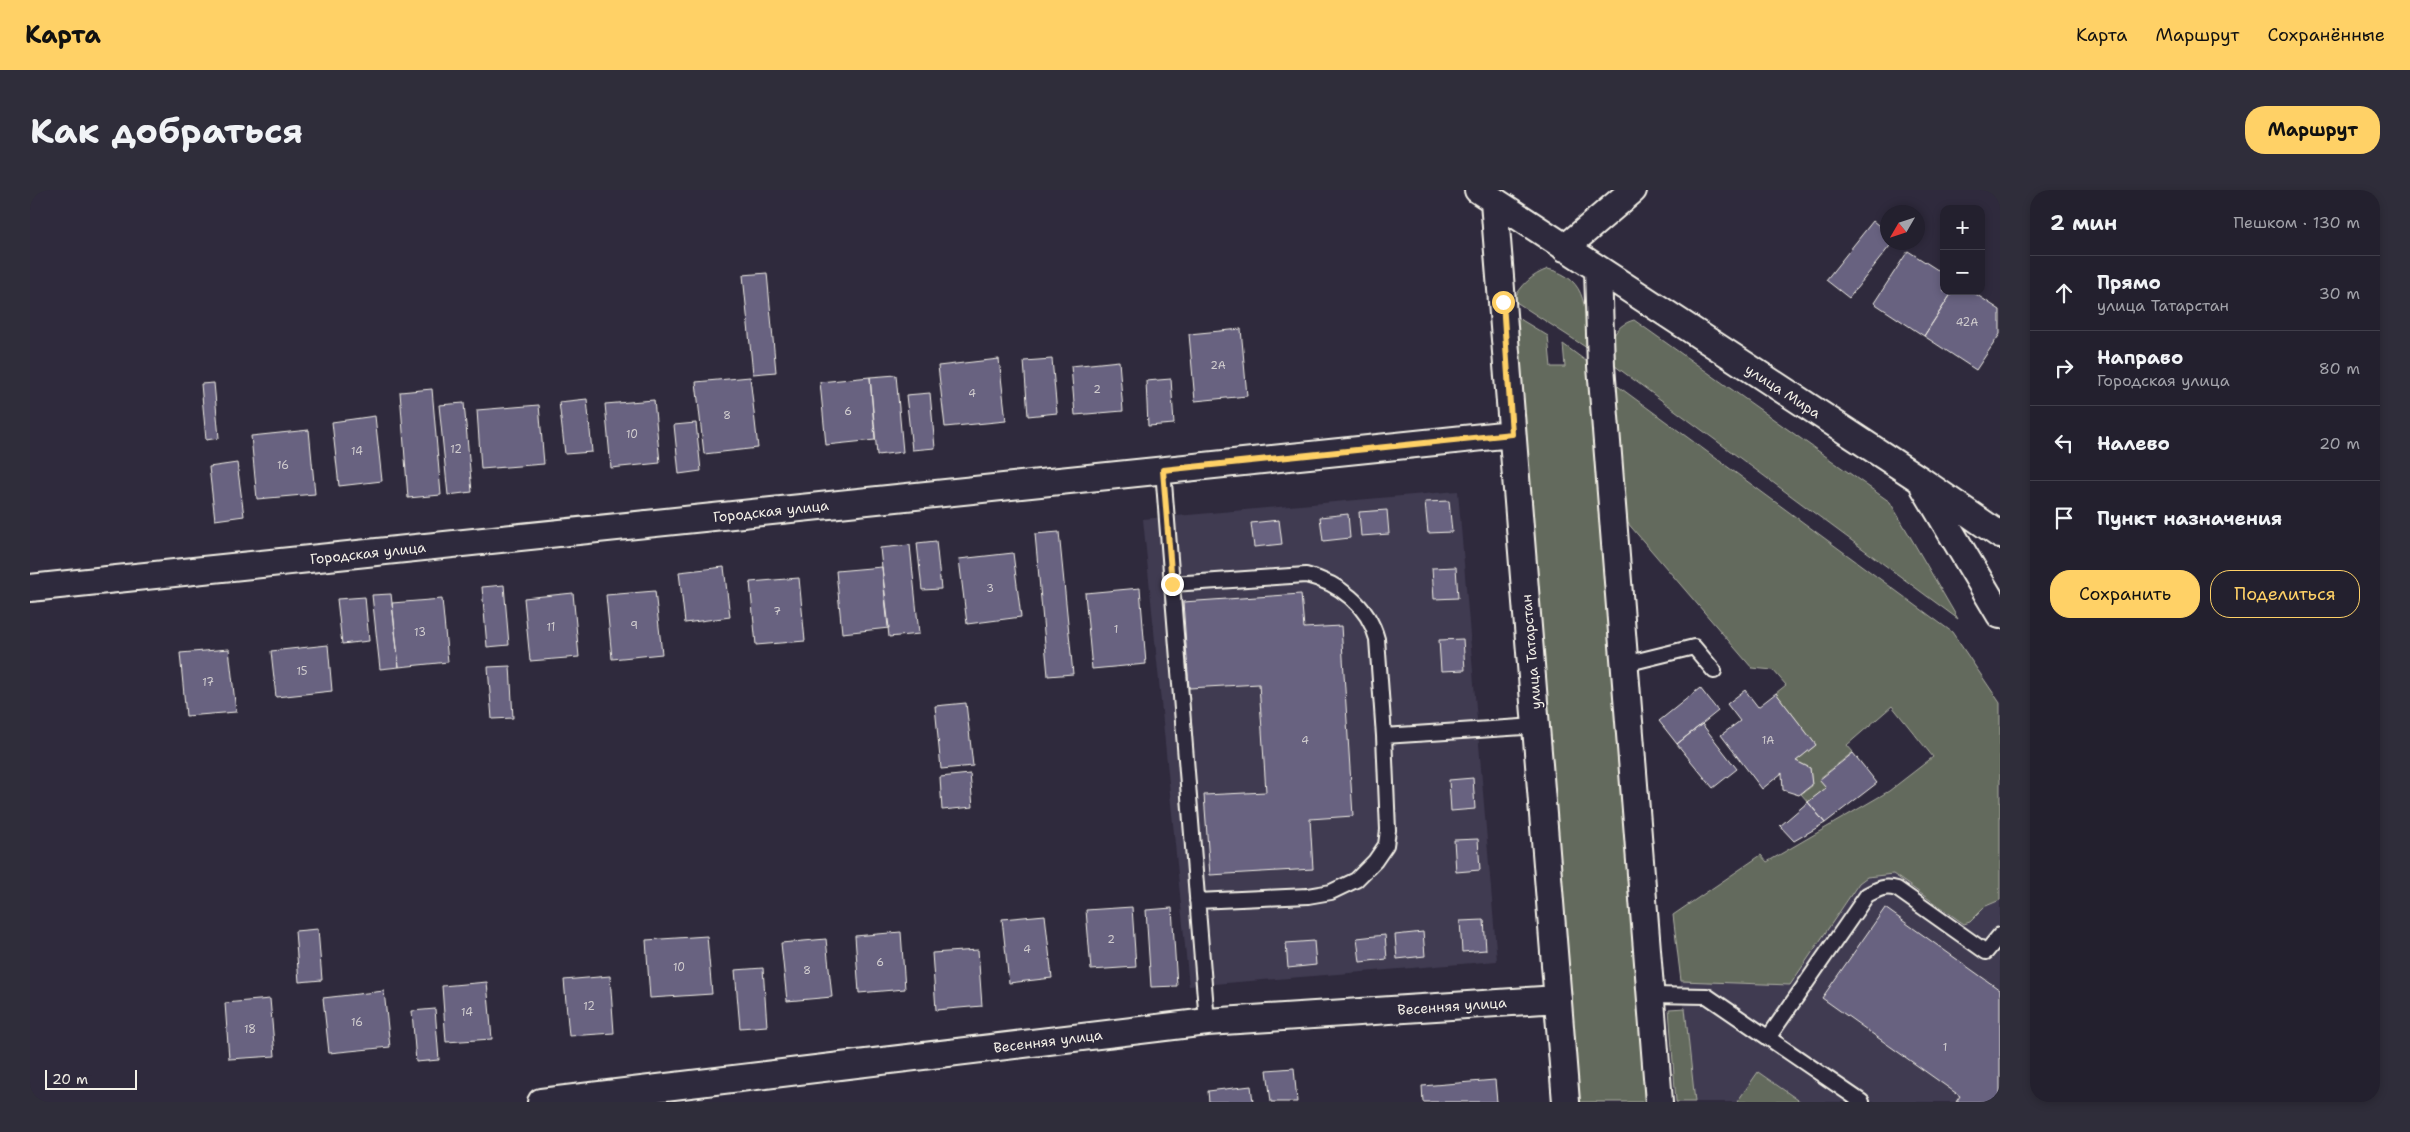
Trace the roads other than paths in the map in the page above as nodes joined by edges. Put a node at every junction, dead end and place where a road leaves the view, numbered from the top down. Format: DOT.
graph roads {
  1 [pos="1633,190"];
  2 [pos="1486,196"];
  3 [pos="1565,248"];
  4 [pos="1598,269"];
  5 [pos="1512,434"];
  6 [pos="1163,470"];
  7 [pos="1919,479"];
  8 [pos="2000,535"];
  9 [pos="1172,584"];
  10 [pos="30,588"];
  11 [pos="2000,615"];
  12 [pos="1625,664"];
  13 [pos="1714,671"];
  14 [pos="1538,726"];
  15 [pos="1384,736"];
  16 [pos="1197,901"];
  17 [pos="2000,936"];
  18 [pos="1650,995"];
  19 [pos="1558,999"];
  20 [pos="1207,1022"];
  21 [pos="1768,1038"];
  22 [pos="541,1102"];
  23 [pos="1566,1102"];
  24 [pos="1659,1102"];
  25 [pos="1862,1102"];
  1 -- 3 [label="street"];
  2 -- 3 [label="street, улица Мира"];
  2 -- 5 [label="street, улица Татарстан"];
  3 -- 4 [label="street, улица Мира"];
  4 -- 7 [label="street, улица Мира"];
  4 -- 12 [label="street"];
  5 -- 6 [label="street, Городская улица"];
  5 -- 14 [label="street, улица Татарстан"];
  6 -- 9 [label="lane"];
  6 -- 10 [label="street, Городская улица"];
  7 -- 8 [label="street, улица Мира"];
  7 -- 11 [label="street"];
  9 -- 15 [label="lane"];
  9 -- 16 [label="lane"];
  12 -- 13 [label="lane"];
  12 -- 18 [label="street"];
  14 -- 15 [label="lane"];
  14 -- 19 [label="street, улица Татарстан"];
  15 -- 16 [label="lane"];
  16 -- 20 [label="lane"];
  17 -- 21 [label="lane"];
  18 -- 21 [label="lane"];
  18 -- 24 [label="street"];
  19 -- 20 [label="street, Весенняя улица"];
  19 -- 23 [label="street, улица Татарстан"];
  20 -- 22 [label="street, Весенняя улица"];
  21 -- 25 [label="lane"];
}
